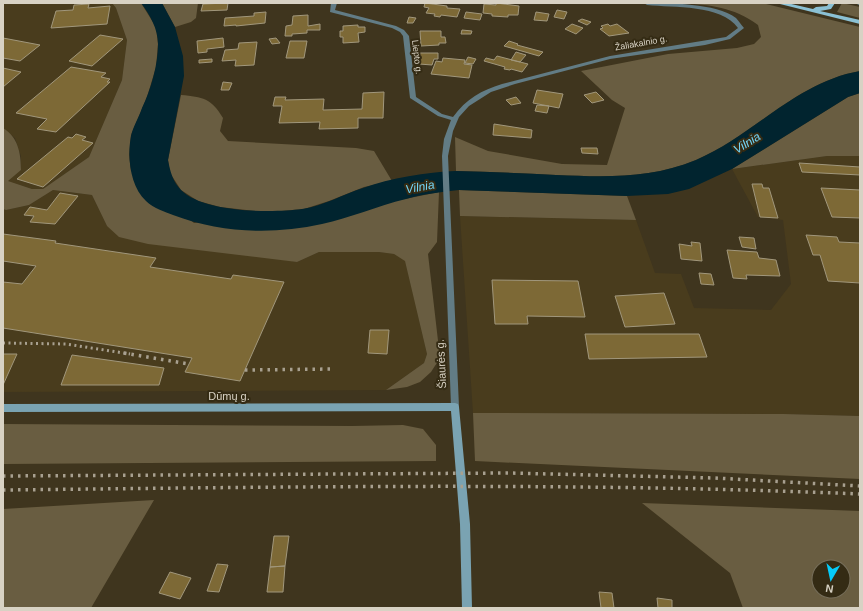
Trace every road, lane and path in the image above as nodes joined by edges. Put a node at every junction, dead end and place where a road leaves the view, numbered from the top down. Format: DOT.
graph roads {
  1 [pos="334,3"];
  2 [pos="647,3"];
  3 [pos="779,3"];
  4 [pos="832,3"];
  5 [pos="802,8"];
  6 [pos="860,22"];
  7 [pos="454,119"];
  8 [pos="455,407"];
  9 [pos="3,408"];
  10 [pos="467,608"];
  1 -- 7 [label="street, Liepto g."];
  2 -- 7 [label="street, Žaliakalnio g."];
  3 -- 5 [label="main road"];
  4 -- 5 [label="main road"];
  5 -- 6 [label="main road"];
  7 -- 8 [label="street, Šiaurės g."];
  8 -- 9 [label="main road, Dūmų g."];
  8 -- 10 [label="main road, Šiaurės g."];
}
